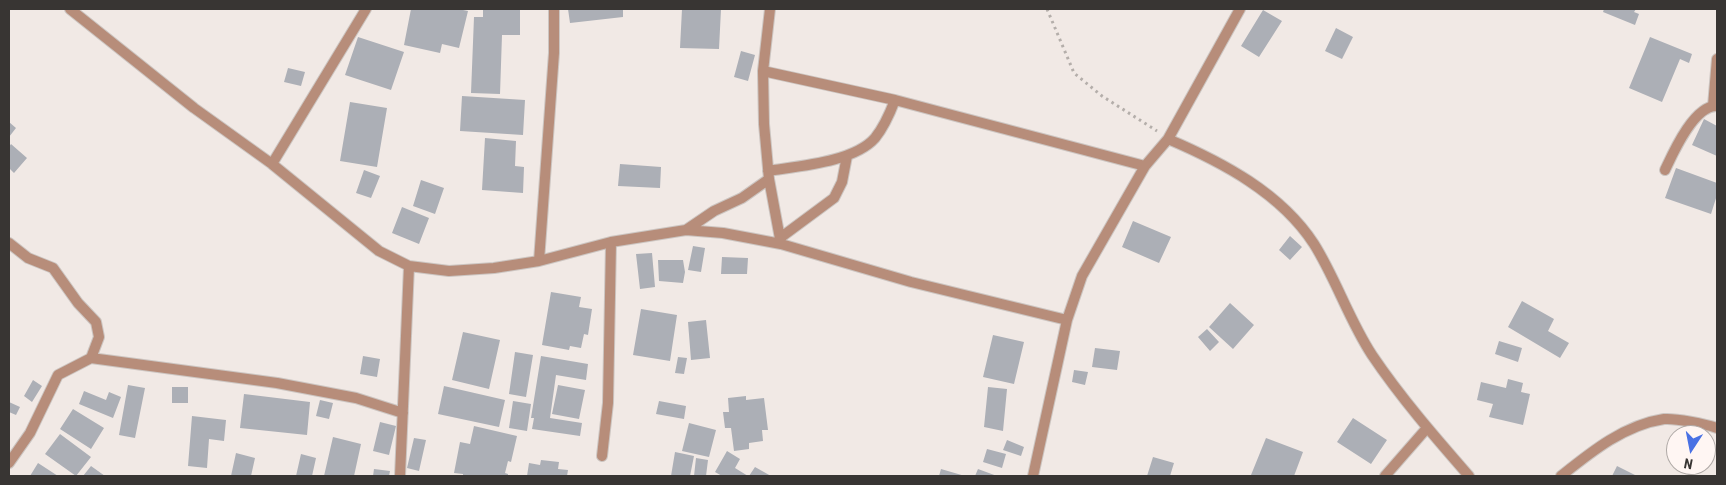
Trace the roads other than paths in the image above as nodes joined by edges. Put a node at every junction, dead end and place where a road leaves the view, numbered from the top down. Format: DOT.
graph roads {
  1 [pos="366,9"];
  2 [pos="554,9"];
  3 [pos="770,9"];
  4 [pos="1240,9"];
  5 [pos="77,10"];
  6 [pos="1717,59"];
  7 [pos="763,71"];
  8 [pos="895,100"];
  9 [pos="1715,106"];
  10 [pos="1168,138"];
  11 [pos="847,156"];
  12 [pos="272,164"];
  13 [pos="1145,166"];
  14 [pos="1665,170"];
  15 [pos="769,175"];
  16 [pos="686,230"];
  17 [pos="781,241"];
  18 [pos="611,242"];
  19 [pos="9,243"];
  20 [pos="538,261"];
  21 [pos="408,266"];
  22 [pos="1067,320"];
  23 [pos="91,358"];
  24 [pos="403,414"];
  25 [pos="1427,428"];
  26 [pos="1717,428"];
  27 [pos="602,456"];
  28 [pos="9,463"];
  29 [pos="400,476"];
  30 [pos="1034,476"];
  31 [pos="1385,476"];
  32 [pos="1469,476"];
  33 [pos="1561,476"];
  1 -- 12 [label="street"];
  2 -- 20 [label="street"];
  3 -- 7 [label="street"];
  4 -- 10 [label="street"];
  5 -- 12 [label="street"];
  6 -- 9 [label="street"];
  7 -- 8 [label="street"];
  7 -- 15 [label="street"];
  8 -- 11 [label="street"];
  8 -- 13 [label="street"];
  9 -- 14 [label="street"];
  10 -- 13 [label="street"];
  10 -- 25 [label="street"];
  11 -- 15 [label="street"];
  11 -- 17 [label="street"];
  12 -- 21 [label="street"];
  13 -- 22 [label="street"];
  15 -- 16 [label="street"];
  15 -- 17 [label="street"];
  16 -- 17 [label="street"];
  16 -- 18 [label="street"];
  17 -- 22 [label="street"];
  18 -- 20 [label="street"];
  18 -- 27 [label="street"];
  19 -- 23 [label="street"];
  20 -- 21 [label="street"];
  21 -- 24 [label="street"];
  22 -- 30 [label="street"];
  23 -- 24 [label="street"];
  23 -- 28 [label="street"];
  24 -- 29 [label="street"];
  25 -- 31 [label="street"];
  25 -- 32 [label="street"];
  26 -- 33 [label="street"];
}
